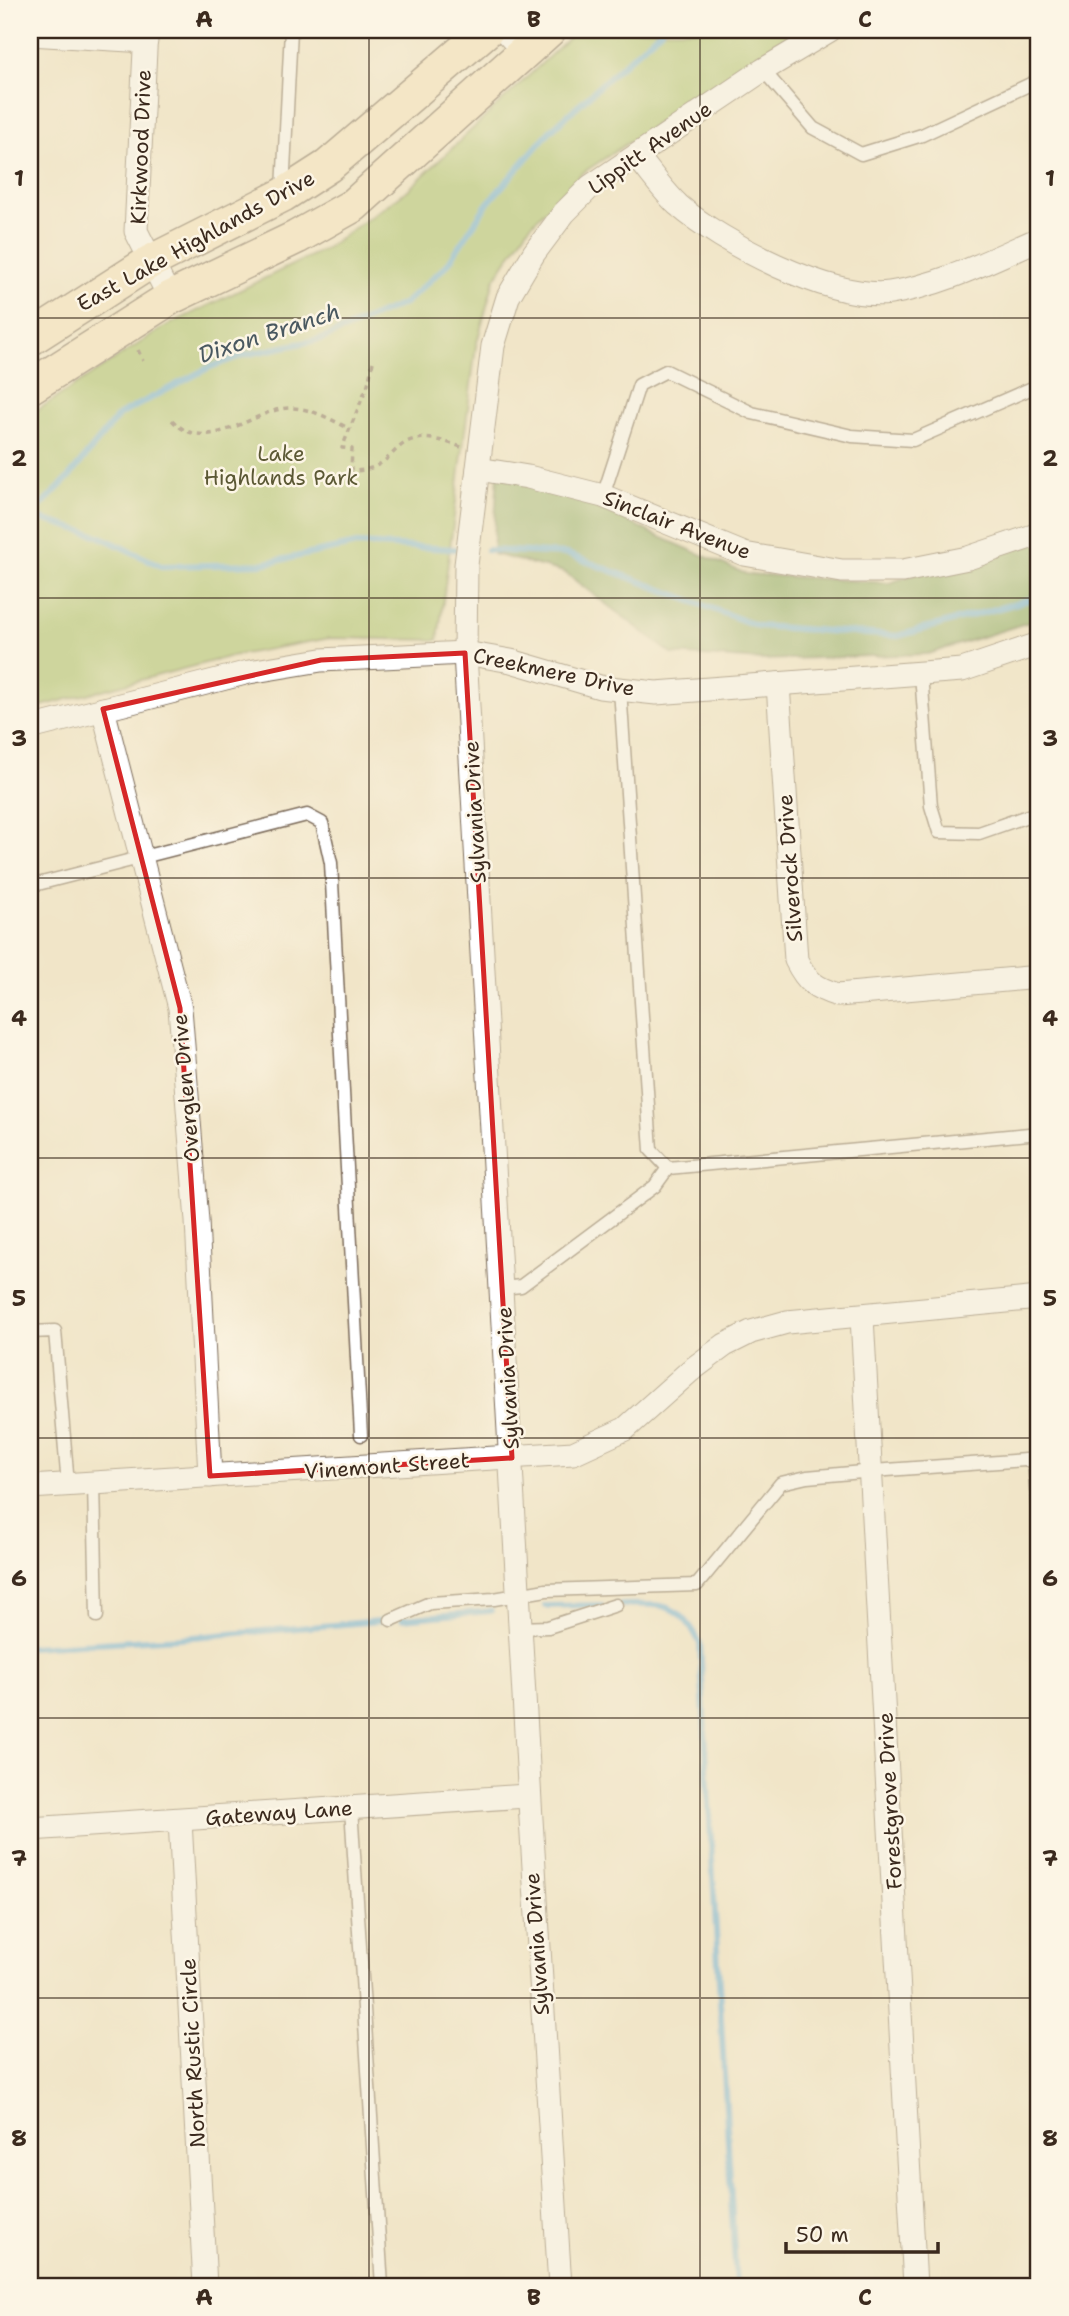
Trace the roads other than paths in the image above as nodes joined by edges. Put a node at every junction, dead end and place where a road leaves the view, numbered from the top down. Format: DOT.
graph roads {
  1 [pos="291,30"];
  2 [pos="487,30"];
  3 [pos="549,30"];
  4 [pos="830,30"];
  5 [pos="30,34"];
  6 [pos="146,35"];
  7 [pos="514,41"];
  8 [pos="763,70"];
  9 [pos="1039,80"];
  10 [pos="637,156"];
  11 [pos="283,195"];
  12 [pos="1039,239"];
  13 [pos="150,262"];
  14 [pos="170,298"];
  15 [pos="30,339"];
  16 [pos="1039,385"];
  17 [pos="30,387"];
  18 [pos="479,461"];
  19 [pos="603,496"];
  20 [pos="1039,534"];
  21 [pos="1039,644"];
  22 [pos="465,653"];
  23 [pos="921,674"];
  24 [pos="778,684"];
  25 [pos="620,689"];
  26 [pos="103,709"];
  27 [pos="30,729"];
  28 [pos="1039,812"];
  29 [pos="142,856"];
  30 [pos="30,886"];
  31 [pos="1039,977"];
  32 [pos="1039,1133"];
  33 [pos="668,1168"];
  34 [pos="502,1288"];
  35 [pos="1039,1298"];
  36 [pos="862,1317"];
  37 [pos="30,1332"];
  38 [pos="361,1435"];
  39 [pos="512,1458"];
  40 [pos="1037,1459"];
  41 [pos="873,1471"];
  42 [pos="211,1476"];
  43 [pos="94,1483"];
  44 [pos="68,1485"];
  45 [pos="30,1487"];
  46 [pos="1039,1531"];
  47 [pos="518,1595"];
  48 [pos="615,1605"];
  49 [pos="97,1616"];
  50 [pos="391,1620"];
  51 [pos="520,1628"];
  52 [pos="527,1796"];
  53 [pos="351,1808"];
  54 [pos="180,1820"];
  55 [pos="30,1829"];
  56 [pos="205,2286"];
  57 [pos="382,2286"];
  58 [pos="560,2286"];
  59 [pos="915,2286"];
  1 -- 11 [label="lane"];
  2 -- 11 [label="main road, East Lake Highlands Drive"];
  3 -- 7 [label="main road, East Lake Highlands Drive"];
  4 -- 8 [label="street, Lippitt Avenue"];
  5 -- 6 [label="street"];
  6 -- 13 [label="street, Kirkwood Drive"];
  7 -- 14 [label="main road, East Lake Highlands Drive"];
  8 -- 9 [label="lane"];
  8 -- 10 [label="street, Lippitt Avenue"];
  10 -- 12 [label="street"];
  10 -- 18 [label="street, Lippitt Avenue"];
  11 -- 13 [label="main road, East Lake Highlands Drive"];
  13 -- 14 [label="street, Kirkwood Drive"];
  13 -- 15 [label="main road, East Lake Highlands Drive"];
  14 -- 17 [label="main road, East Lake Highlands Drive"];
  16 -- 19 [label="lane"];
  18 -- 19 [label="street, Sinclair Avenue"];
  18 -- 22 [label="street, Sylvania Drive"];
  19 -- 20 [label="street, Sinclair Avenue"];
  21 -- 23 [label="street, Creekmere Drive"];
  22 -- 25 [label="street, Creekmere Drive"];
  22 -- 26 [label="street, Creekmere Drive"];
  22 -- 34 [label="street, Sylvania Drive"];
  23 -- 24 [label="street, Creekmere Drive"];
  23 -- 28 [label="lane"];
  24 -- 25 [label="street, Creekmere Drive"];
  24 -- 31 [label="street, Silverock Drive"];
  25 -- 33 [label="lane"];
  26 -- 27 [label="street, Creekmere Drive"];
  26 -- 29 [label="street, Overglen Drive"];
  29 -- 30 [label="lane"];
  29 -- 38 [label="lane"];
  29 -- 42 [label="street, Overglen Drive"];
  32 -- 33 [label="lane"];
  33 -- 34 [label="lane"];
  34 -- 39 [label="street, Sylvania Drive"];
  35 -- 36 [label="street, Vinemont Street"];
  36 -- 39 [label="street, Vinemont Street"];
  36 -- 41 [label="street, Forestgrove Drive"];
  37 -- 44 [label="lane"];
  39 -- 42 [label="street, Vinemont Street"];
  39 -- 47 [label="street, Sylvania Drive"];
  40 -- 41 [label="lane"];
  40 -- 46 [label="lane"];
  41 -- 47 [label="lane"];
  41 -- 59 [label="street, Forestgrove Drive"];
  42 -- 43 [label="street, Vinemont Street"];
  43 -- 44 [label="street, Vinemont Street"];
  43 -- 49 [label="lane"];
  44 -- 45 [label="street, Vinemont Street"];
  47 -- 50 [label="lane"];
  47 -- 51 [label="street, Sylvania Drive"];
  48 -- 51 [label="lane"];
  51 -- 52 [label="street, Sylvania Drive"];
  52 -- 53 [label="street, Gateway Lane"];
  52 -- 58 [label="street, Sylvania Drive"];
  53 -- 54 [label="street, Gateway Lane"];
  53 -- 57 [label="lane"];
  54 -- 55 [label="street, Gateway Lane"];
  54 -- 56 [label="street, North Rustic Circle"];
}
